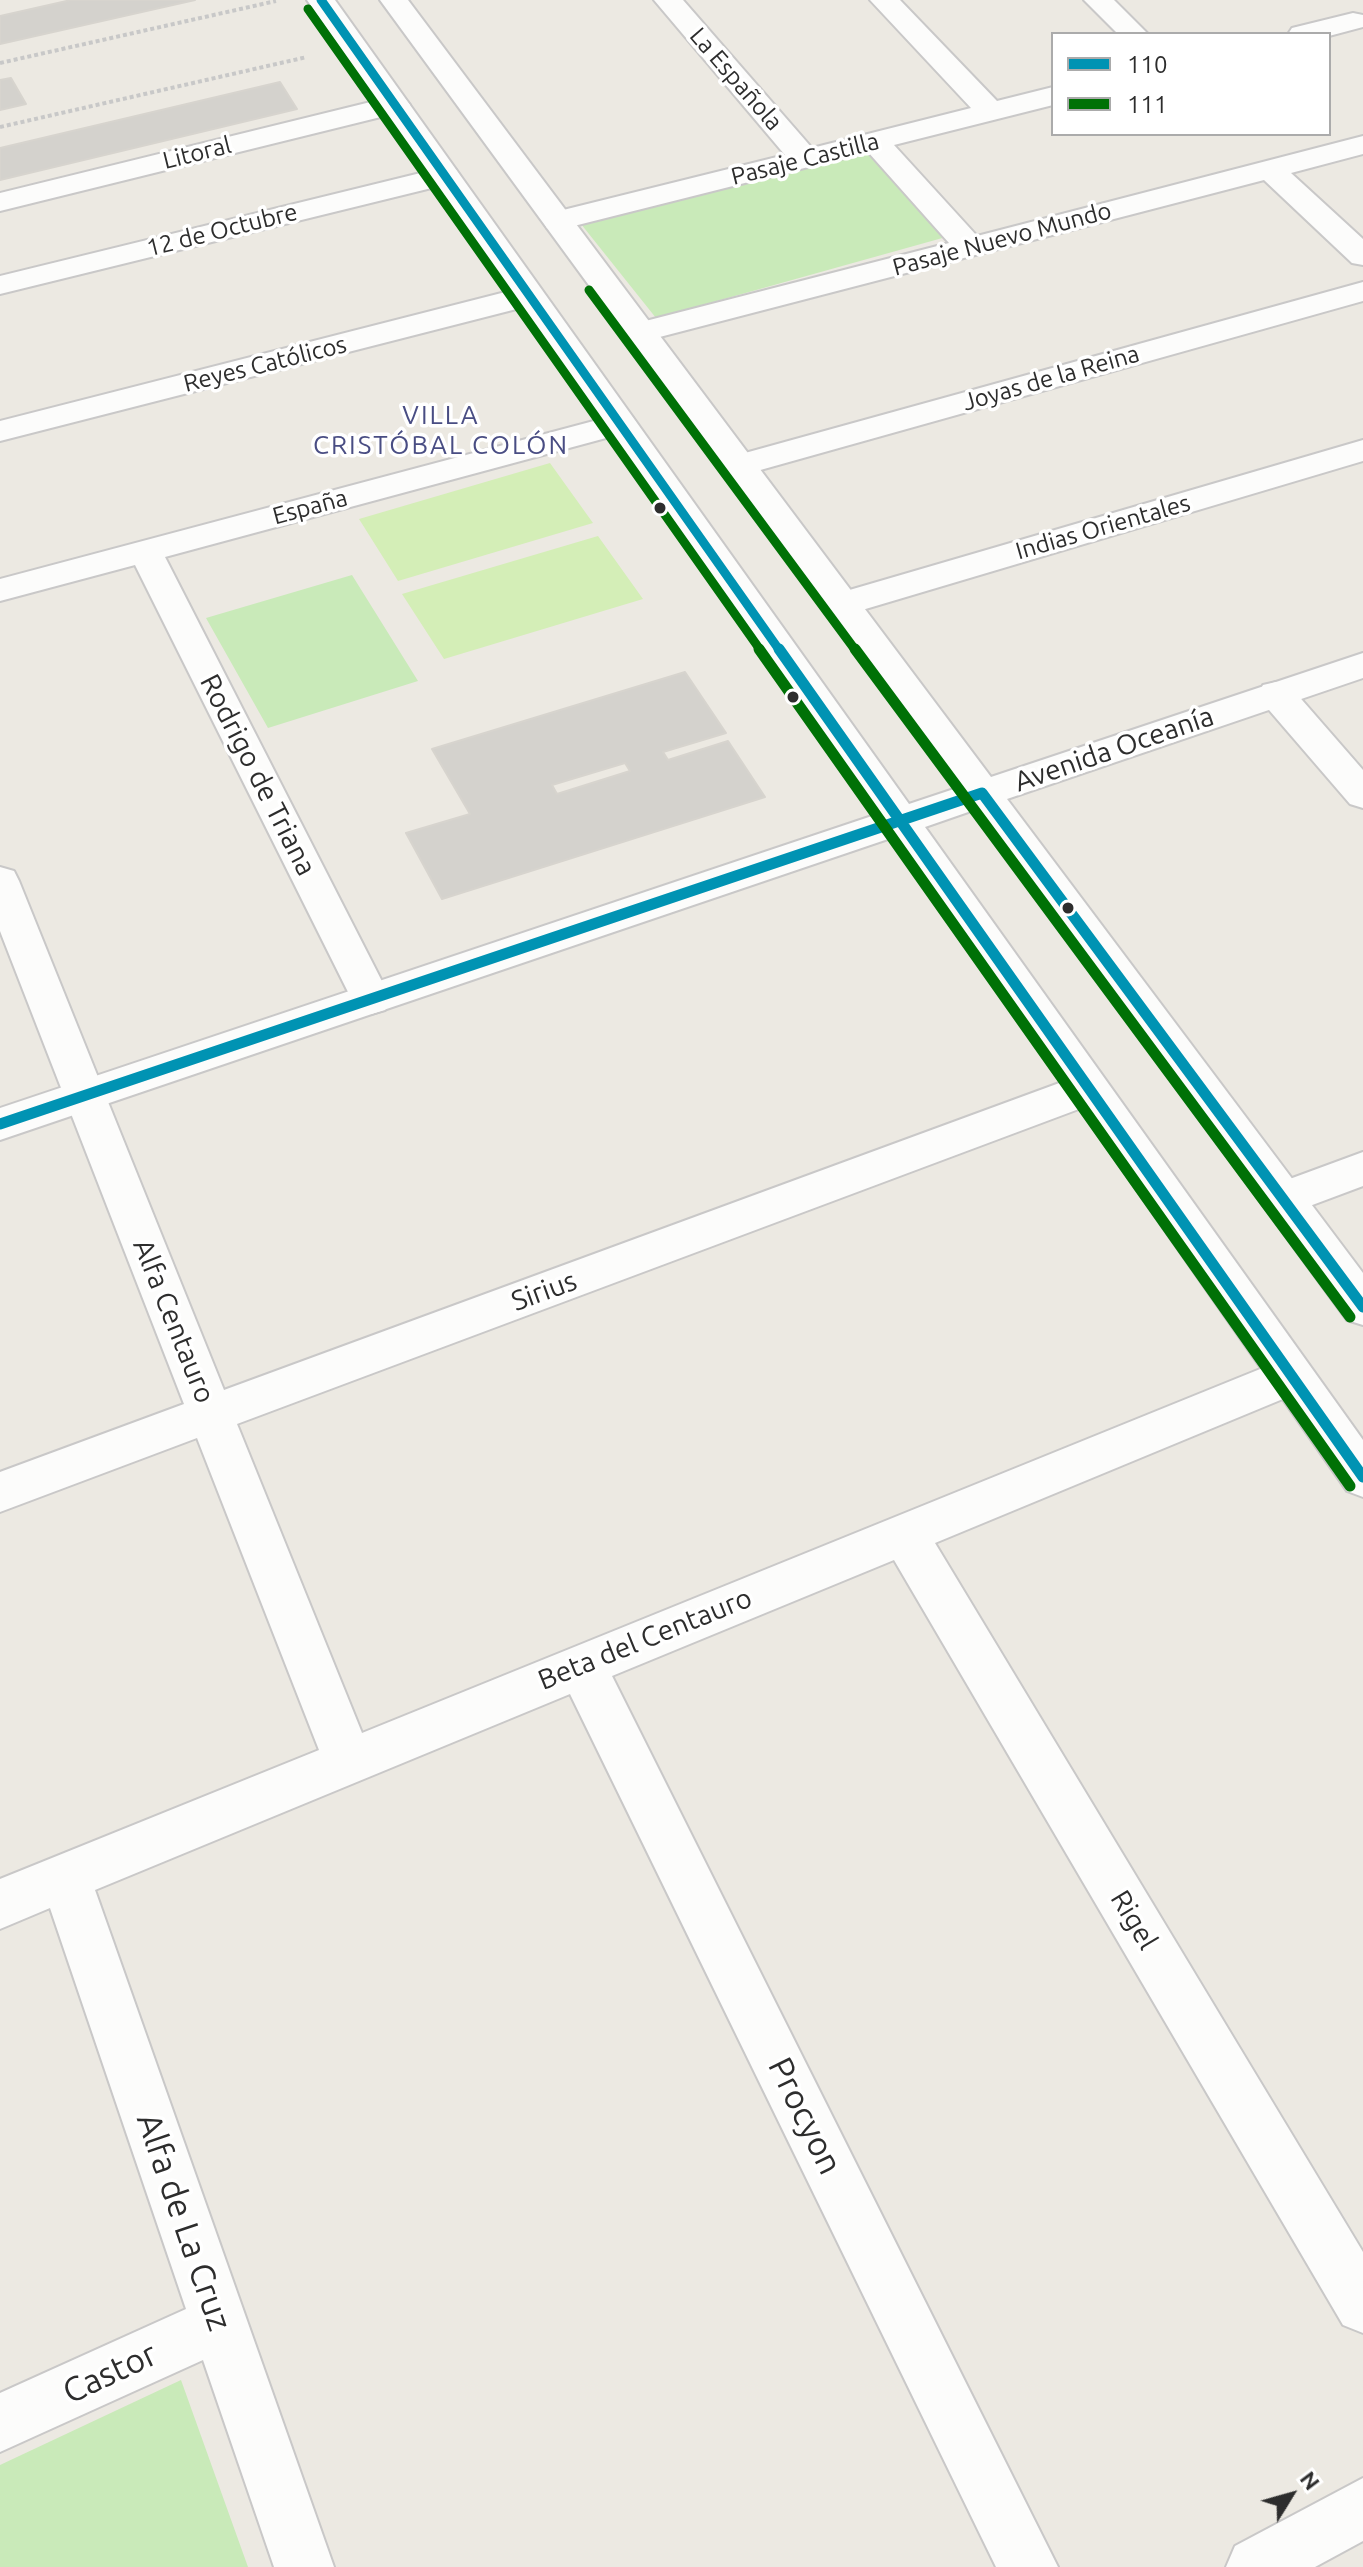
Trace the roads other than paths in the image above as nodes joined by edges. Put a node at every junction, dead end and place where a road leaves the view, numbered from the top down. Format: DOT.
graph roads {
  1 [pos="321,0"];
  2 [pos="394,0"];
  3 [pos="668,0"];
  4 [pos="884,0"];
  5 [pos="1098,0"];
  6 [pos="1329,0"];
  7 [pos="1358,25"];
  8 [pos="1132,32"];
  9 [pos="1314,32"];
  10 [pos="1051,97"];
  11 [pos="395,105"];
  12 [pos="991,112"];
  13 [pos="874,141"];
  14 [pos="1363,145"];
  15 [pos="805,159"];
  16 [pos="1270,169"];
  17 [pos="445,176"];
  18 [pos="0,202"];
  19 [pos="558,221"];
  20 [pos="970,247"];
  21 [pos="1363,256"];
  22 [pos="0,285"];
  23 [pos="1363,291"];
  24 [pos="529,296"];
  25 [pos="641,332"];
  26 [pos="620,424"];
  27 [pos="0,431"];
  28 [pos="1363,450"];
  29 [pos="739,465"];
  30 [pos="145,551"];
  31 [pos="0,590"];
  32 [pos="842,604"];
  33 [pos="1363,665"];
  34 [pos="1276,694"];
  35 [pos="982,793"];
  36 [pos="1363,795"];
  37 [pos="901,821"];
  38 [pos="0,882"];
  39 [pos="371,999"];
  40 [pos="1088,1089"];
  41 [pos="85,1096"];
  42 [pos="0,1124"];
  43 [pos="1363,1169"];
  44 [pos="1283,1199"];
  45 [pos="1363,1307"];
  46 [pos="1291,1376"];
  47 [pos="210,1414"];
  48 [pos="1363,1477"];
  49 [pos="0,1492"];
  50 [pos="904,1534"];
  51 [pos="581,1665"];
  52 [pos="348,1761"];
  53 [pos="65,1877"];
  54 [pos="0,1904"];
  55 [pos="1363,2305"];
  56 [pos="219,2323"];
  57 [pos="0,2423"];
  58 [pos="1363,2508"];
  59 [pos="304,2567"];
  60 [pos="1028,2567"];
  61 [pos="1256,2567"];
  1 -- 11 [label="street"];
  2 -- 19 [label="street"];
  3 -- 15 [label="street, La Española"];
  4 -- 12 [label="street"];
  5 -- 8 [label="street"];
  6 -- 7 [label="street"];
  7 -- 9 [label="street"];
  10 -- 12 [label="street, Pasaje Castilla"];
  11 -- 17 [label="street"];
  11 -- 18 [label="street, Litoral"];
  12 -- 13 [label="street, Pasaje Castilla"];
  13 -- 15 [label="street, Pasaje Castilla"];
  13 -- 20 [label="street"];
  14 -- 16 [label="street, Pasaje Nuevo Mundo"];
  15 -- 19 [label="street, Pasaje Castilla"];
  16 -- 20 [label="street, Pasaje Nuevo Mundo"];
  16 -- 21 [label="street"];
  17 -- 22 [label="street, 12 de Octubre"];
  17 -- 24 [label="street"];
  19 -- 25 [label="street"];
  20 -- 25 [label="street, Pasaje Nuevo Mundo"];
  23 -- 29 [label="street, Joyas de la Reina"];
  24 -- 26 [label="street"];
  24 -- 27 [label="street, Reyes Católicos"];
  25 -- 29 [label="street"];
  26 -- 30 [label="street, España"];
  26 -- 37 [label="street"];
  28 -- 32 [label="street, Indias Orientales"];
  29 -- 32 [label="street"];
  30 -- 31 [label="street, España"];
  30 -- 39 [label="street, Rodrigo de Triana"];
  32 -- 35 [label="street"];
  33 -- 34 [label="street, Avenida Oceanía"];
  34 -- 35 [label="street, Avenida Oceanía"];
  34 -- 36 [label="street"];
  35 -- 37 [label="street, Avenida Oceanía"];
  35 -- 44 [label="street"];
  37 -- 39 [label="street, Avenida Oceanía"];
  37 -- 40 [label="street"];
  38 -- 41 [label="street, Alfa Centauro"];
  39 -- 41 [label="street, Avenida Oceanía"];
  40 -- 46 [label="street"];
  40 -- 47 [label="street, Sirius"];
  41 -- 42 [label="street, Avenida Oceanía"];
  41 -- 47 [label="street, Alfa Centauro"];
  43 -- 44 [label="street"];
  44 -- 45 [label="street"];
  46 -- 48 [label="street"];
  46 -- 50 [label="street, Beta del Centauro"];
  47 -- 49 [label="street, Sirius"];
  47 -- 52 [label="street, Alfa Centauro"];
  50 -- 51 [label="street, Beta del Centauro"];
  50 -- 55 [label="street, Rigel"];
  51 -- 52 [label="street, Beta del Centauro"];
  51 -- 60 [label="street, Procyon"];
  52 -- 53 [label="street, Beta del Centauro"];
  53 -- 54 [label="street, Beta del Centauro"];
  53 -- 56 [label="street, Alfa de La Cruz"];
  56 -- 57 [label="street, Castor"];
  56 -- 59 [label="street, Alfa de La Cruz"];
  58 -- 61 [label="street"];
}
